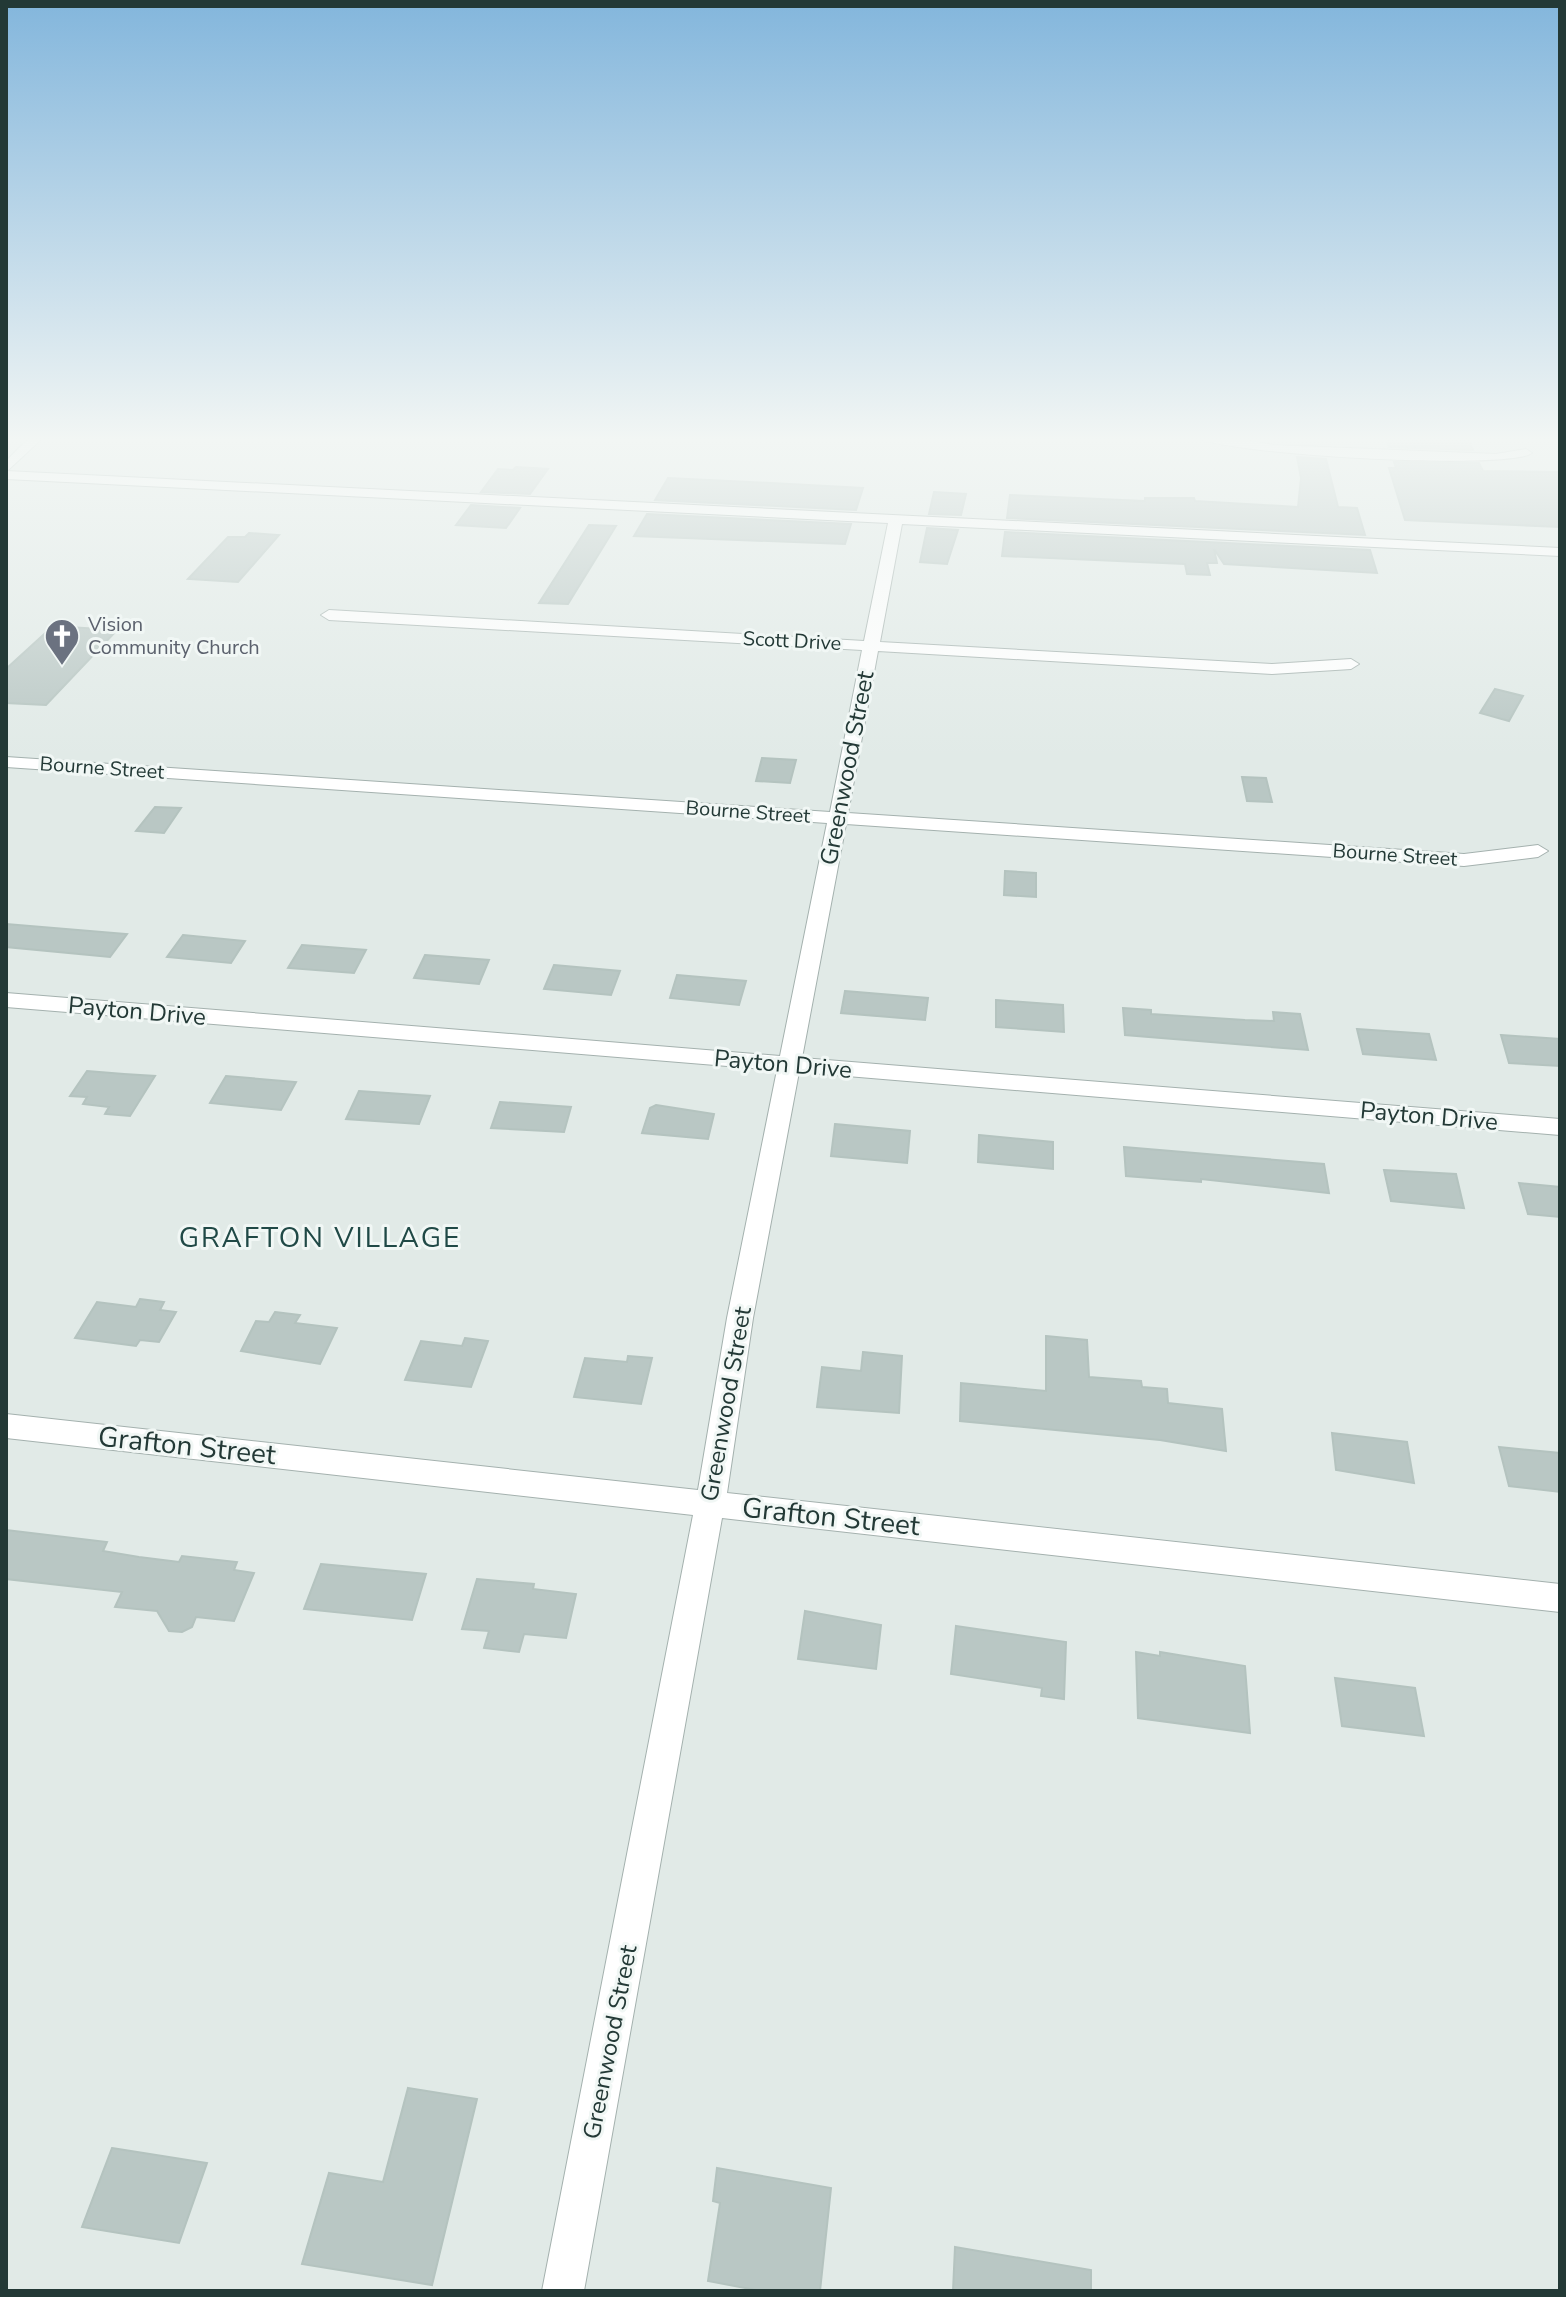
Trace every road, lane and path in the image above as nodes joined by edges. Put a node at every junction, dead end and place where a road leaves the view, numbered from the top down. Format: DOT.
graph roads {
  1 [pos="891,543"];
  2 [pos="1383,543"];
  3 [pos="1560,552"];
  4 [pos="329,615"];
  5 [pos="870,646"];
  6 [pos="1351,664"];
  7 [pos="6,762"];
  8 [pos="838,818"];
  9 [pos="1538,851"];
  10 [pos="6,1000"];
  11 [pos="792,1064"];
  12 [pos="1560,1127"];
  13 [pos="6,1426"];
  14 [pos="710,1504"];
  15 [pos="1560,1598"];
  16 [pos="563,2291"];
  1 -- 5 [label="street, Greenwood Street"];
  2 -- 3 [label="street"];
  4 -- 5 [label="street, Scott Drive"];
  5 -- 6 [label="street, Scott Drive"];
  5 -- 8 [label="street, Greenwood Street"];
  7 -- 8 [label="street, Bourne Street"];
  8 -- 9 [label="street, Bourne Street"];
  8 -- 11 [label="street, Greenwood Street"];
  10 -- 11 [label="street, Payton Drive"];
  11 -- 12 [label="street, Payton Drive"];
  11 -- 14 [label="street, Greenwood Street"];
  13 -- 14 [label="street, Grafton Street"];
  14 -- 15 [label="street, Grafton Street"];
  14 -- 16 [label="street, Greenwood Street"];
}
